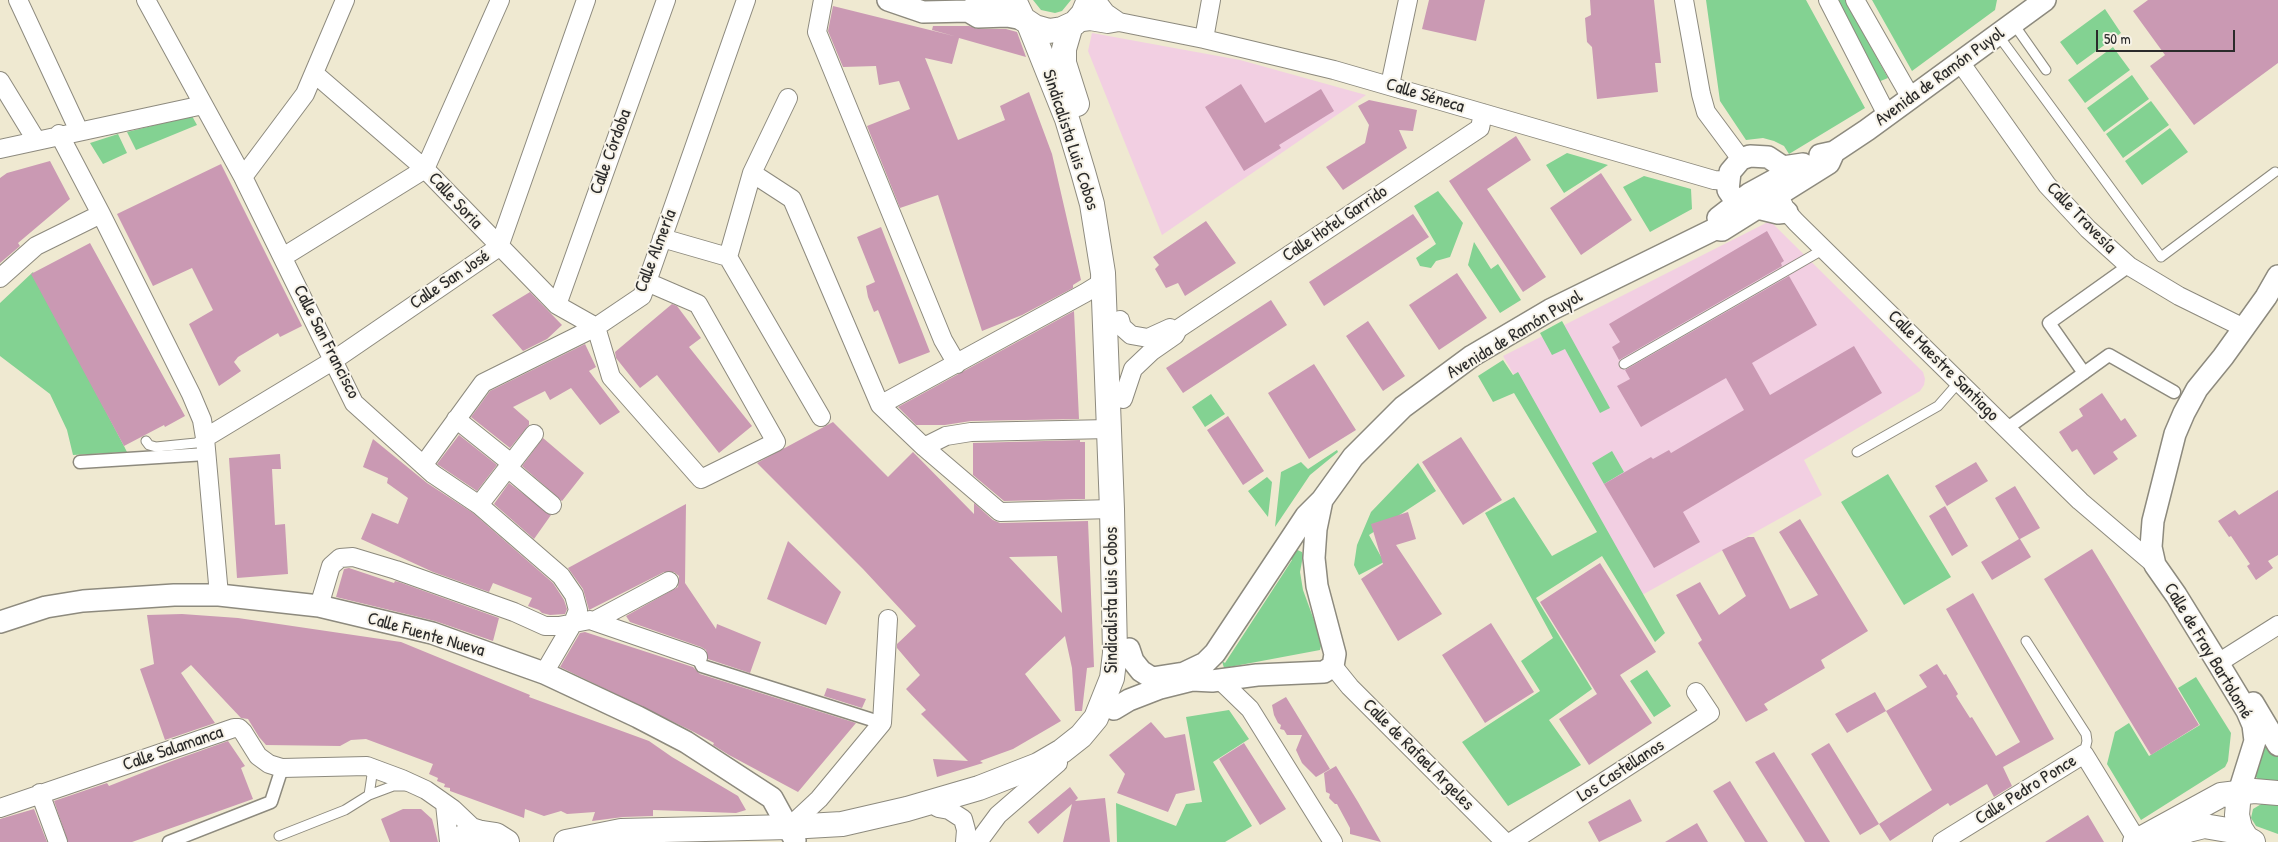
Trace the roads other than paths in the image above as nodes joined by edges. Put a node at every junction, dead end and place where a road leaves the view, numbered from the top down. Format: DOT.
graph roads {
  1 [pos="18,0"];
  2 [pos="146,0"];
  3 [pos="345,0"];
  4 [pos="500,0"];
  5 [pos="586,0"];
  6 [pos="666,0"];
  7 [pos="746,0"];
  8 [pos="822,0"];
  9 [pos="888,0"];
  10 [pos="996,0"];
  11 [pos="1089,0"];
  12 [pos="1096,0"];
  13 [pos="1211,0"];
  14 [pos="1408,0"];
  15 [pos="1684,0"];
  16 [pos="1828,0"];
  17 [pos="1855,0"];
  18 [pos="2045,0"];
  19 [pos="968,12"];
  20 [pos="1022,14"];
  21 [pos="1119,22"];
  22 [pos="1073,24"];
  23 [pos="2005,29"];
  24 [pos="1204,39"];
  25 [pos="1960,62"];
  26 [pos="2046,70"];
  27 [pos="315,74"];
  28 [pos="0,81"];
  29 [pos="1390,85"];
  30 [pos="788,98"];
  31 [pos="1910,98"];
  32 [pos="203,105"];
  33 [pos="1483,113"];
  34 [pos="1887,115"];
  35 [pos="79,130"];
  36 [pos="59,134"];
  37 [pos="36,140"];
  38 [pos="0,149"];
  39 [pos="1818,158"];
  40 [pos="1741,159"];
  41 [pos="425,169"];
  42 [pos="2274,172"];
  43 [pos="752,173"];
  44 [pos="243,177"];
  45 [pos="1728,181"];
  46 [pos="1780,186"];
  47 [pos="1746,206"];
  48 [pos="101,214"];
  49 [pos="662,238"];
  50 [pos="499,247"];
  51 [pos="1824,249"];
  52 [pos="283,257"];
  53 [pos="728,257"];
  54 [pos="2129,266"];
  55 [pos="1103,273"];
  56 [pos="2278,276"];
  57 [pos="0,278"];
  58 [pos="647,282"];
  59 [pos="557,305"];
  60 [pos="1120,320"];
  61 [pos="596,327"];
  62 [pos="2244,328"];
  63 [pos="1178,329"];
  64 [pos="334,360"];
  65 [pos="957,364"];
  66 [pos="1624,364"];
  67 [pos="2084,373"];
  68 [pos="1960,382"];
  69 [pos="2174,392"];
  70 [pos="1123,400"];
  71 [pos="880,406"];
  72 [pos="821,417"];
  73 [pos="456,420"];
  74 [pos="2006,428"];
  75 [pos="1110,429"];
  76 [pos="534,434"];
  77 [pos="146,441"];
  78 [pos="206,446"];
  79 [pos="924,447"];
  80 [pos="1857,452"];
  81 [pos="80,462"];
  82 [pos="424,464"];
  83 [pos="509,466"];
  84 [pos="2160,498"];
  85 [pos="1322,500"];
  86 [pos="552,504"];
  87 [pos="479,505"];
  88 [pos="1112,509"];
  89 [pos="1284,548"];
  90 [pos="1314,558"];
  91 [pos="2155,565"];
  92 [pos="669,581"];
  93 [pos="219,595"];
  94 [pos="319,606"];
  95 [pos="888,619"];
  96 [pos="594,621"];
  97 [pos="0,622"];
  98 [pos="572,624"];
  99 [pos="2278,625"];
  100 [pos="2026,641"];
  101 [pos="1129,649"];
  102 [pos="1215,653"];
  103 [pos="698,657"];
  104 [pos="2222,660"];
  105 [pos="1333,666"];
  106 [pos="544,673"];
  107 [pos="1257,676"];
  108 [pos="1220,680"];
  109 [pos="1696,692"];
  110 [pos="1114,709"];
  111 [pos="1250,709"];
  112 [pos="882,723"];
  113 [pos="2278,745"];
  114 [pos="2084,754"];
  115 [pos="1058,763"];
  116 [pos="367,766"];
  117 [pos="282,768"];
  118 [pos="420,787"];
  119 [pos="2235,787"];
  120 [pos="40,793"];
  121 [pos="2278,793"];
  122 [pos="370,795"];
  123 [pos="445,804"];
  124 [pos="0,808"];
  125 [pos="949,812"];
  126 [pos="998,815"];
  127 [pos="278,836"];
  128 [pos="793,836"];
  129 [pos="496,837"];
  130 [pos="2250,840"];
  131 [pos="2137,841"];
  132 [pos="58,842"];
  133 [pos="169,842"];
  134 [pos="449,842"];
  135 [pos="455,842"];
  136 [pos="566,842"];
  137 [pos="721,842"];
  138 [pos="965,842"];
  139 [pos="978,842"];
  140 [pos="1333,842"];
  141 [pos="1505,842"];
  142 [pos="1511,842"];
  143 [pos="1942,842"];
  144 [pos="2165,842"];
  1 -- 35 [label="street"];
  2 -- 32 [label="street, Calle San Francisco"];
  3 -- 27 [label="street"];
  4 -- 41 [label="street"];
  5 -- 50 [label="street, Calle San José"];
  6 -- 59 [label="street, Calle Córdoba"];
  7 -- 49 [label="street, Calle Almería"];
  8 -- 65 [label="street"];
  9 -- 19 [label="street"];
  10 -- 19 [label="street"];
  11 -- 22 [label="main road, Sindicalista Luis Cobos"];
  12 -- 21 [label="street, Calle Séneca"];
  13 -- 24 [label="street"];
  14 -- 29 [label="street"];
  15 -- 40 [label="street"];
  16 -- 34 [label="street"];
  17 -- 31 [label="street"];
  18 -- 23 [label="street, Avenida de Ramón Puyol"];
  19 -- 20 [label="street"];
  20 -- 22 [label="main road"];
  20 -- 55 [label="main road, Sindicalista Luis Cobos"];
  21 -- 22 [label="street, Calle Séneca"];
  21 -- 24 [label="street, Calle Séneca"];
  22 -- 60 [label="main road, Sindicalista Luis Cobos"];
  23 -- 25 [label="street, Avenida de Ramón Puyol"];
  23 -- 26 [label="lane"];
  23 -- 42 [label="lane"];
  24 -- 29 [label="street, Calle Séneca"];
  25 -- 31 [label="street, Avenida de Ramón Puyol"];
  25 -- 54 [label="street, Calle Travesía"];
  27 -- 41 [label="street, Calle Soria"];
  27 -- 44 [label="street"];
  28 -- 37 [label="street"];
  29 -- 33 [label="street, Calle Séneca"];
  30 -- 43 [label="street"];
  31 -- 34 [label="street, Avenida de Ramón Puyol"];
  32 -- 35 [label="street"];
  32 -- 44 [label="street, Calle San Francisco"];
  33 -- 45 [label="street, Calle Séneca"];
  33 -- 63 [label="street, Calle Hotel Garrido"];
  34 -- 39 [label="street, Avenida de Ramón Puyol"];
  35 -- 36 [label="street"];
  36 -- 37 [label="street"];
  36 -- 48 [label="street"];
  37 -- 38 [label="street"];
  39 -- 46 [label="street, Avenida de Ramón Puyol"];
  39 -- 46 [label="street, Avenida de Ramón Puyol"];
  40 -- 45 [label="street"];
  40 -- 46 [label="street"];
  41 -- 50 [label="street, Calle Soria"];
  41 -- 52 [label="street"];
  43 -- 53 [label="street"];
  43 -- 71 [label="street"];
  44 -- 52 [label="street, Calle San Francisco"];
  45 -- 47 [label="street"];
  46 -- 47 [label="street, Avenida de Ramón Puyol"];
  46 -- 51 [label="street, Calle Maestre Santiago"];
  47 -- 85 [label="street, Avenida de Ramón Puyol"];
  48 -- 57 [label="street"];
  48 -- 78 [label="street"];
  49 -- 53 [label="street"];
  49 -- 58 [label="street, Calle Almería"];
  50 -- 59 [label="street, Calle Soria"];
  50 -- 64 [label="street, Calle San José"];
  51 -- 66 [label="lane"];
  51 -- 68 [label="street, Calle Maestre Santiago"];
  52 -- 64 [label="street, Calle San Francisco"];
  53 -- 72 [label="street"];
  54 -- 62 [label="street, Calle Travesía"];
  54 -- 67 [label="street"];
  55 -- 65 [label="street"];
  55 -- 75 [label="main road, Sindicalista Luis Cobos"];
  56 -- 62 [label="street, Calle de Fray Bartolomé"];
  58 -- 61 [label="street, Calle Almería"];
  58 -- 61 [label="street"];
  59 -- 61 [label="street, Calle Soria"];
  60 -- 63 [label="street, Calle Hotel Garrido"];
  60 -- 70 [label="main road, Sindicalista Luis Cobos"];
  61 -- 73 [label="street, Calle Almería"];
  62 -- 84 [label="street, Calle de Fray Bartolomé"];
  63 -- 70 [label="street, Calle Hotel Garrido"];
  64 -- 78 [label="street, Calle San José"];
  64 -- 82 [label="street, Calle San Francisco"];
  65 -- 71 [label="street"];
  67 -- 69 [label="street"];
  67 -- 74 [label="street"];
  68 -- 74 [label="street, Calle Maestre Santiago"];
  68 -- 80 [label="lane"];
  70 -- 101 [label="main road, Sindicalista Luis Cobos"];
  71 -- 79 [label="street"];
  73 -- 82 [label="street, Calle Almería"];
  73 -- 83 [label="street"];
  74 -- 91 [label="street, Calle Maestre Santiago"];
  75 -- 79 [label="street"];
  75 -- 88 [label="main road, Sindicalista Luis Cobos"];
  76 -- 83 [label="street"];
  77 -- 78 [label="lane"];
  78 -- 81 [label="street"];
  78 -- 93 [label="street"];
  79 -- 88 [label="street"];
  82 -- 87 [label="street, Calle San Francisco"];
  83 -- 86 [label="street"];
  83 -- 87 [label="street"];
  84 -- 91 [label="street, Calle de Fray Bartolomé"];
  84 -- 104 [label="street, Calle de Fray Bartolomé"];
  85 -- 89 [label="street, Avenida de Ramón Puyol"];
  85 -- 90 [label="street, Avenida de Ramón Puyol"];
  87 -- 98 [label="street, Calle San Francisco"];
  88 -- 128 [label="main road, Sindicalista Luis Cobos"];
  89 -- 90 [label="street"];
  89 -- 102 [label="street, Avenida de Ramón Puyol"];
  90 -- 105 [label="street, Avenida de Ramón Puyol"];
  91 -- 104 [label="street, Calle de Fray Bartolomé"];
  92 -- 96 [label="street"];
  93 -- 94 [label="street, Calle Fuente Nueva"];
  93 -- 97 [label="street, Calle Fuente Nueva"];
  94 -- 98 [label="street"];
  94 -- 106 [label="street, Calle Fuente Nueva"];
  95 -- 112 [label="street"];
  96 -- 98 [label="street"];
  96 -- 103 [label="street"];
  98 -- 106 [label="street, Calle San Francisco"];
  99 -- 104 [label="street, Calle de Fray Bartolomé"];
  100 -- 114 [label="lane"];
  101 -- 102 [label="street, Avenida de Ramón Puyol"];
  101 -- 110 [label="main road, Sindicalista Luis Cobos"];
  102 -- 108 [label="street"];
  103 -- 112 [label="street"];
  104 -- 113 [label="street, Calle de Fray Bartolomé"];
  104 -- 119 [label="street, Calle de Fray Bartolomé"];
  105 -- 107 [label="street"];
  105 -- 141 [label="street, Calle de Rafael Argeles"];
  106 -- 128 [label="street, Calle Fuente Nueva"];
  107 -- 108 [label="street"];
  107 -- 111 [label="street"];
  108 -- 110 [label="street"];
  108 -- 111 [label="street"];
  109 -- 142 [label="street, Los Castellanos"];
  110 -- 115 [label="main road, Sindicalista Luis Cobos"];
  111 -- 140 [label="street"];
  112 -- 128 [label="street"];
  114 -- 131 [label="street"];
  114 -- 143 [label="street, Calle Pedro Ponce"];
  115 -- 125 [label="main road, Sindicalista Luis Cobos"];
  115 -- 126 [label="street"];
  116 -- 117 [label="street, Calle Salamanca"];
  116 -- 118 [label="street, Calle Salamanca"];
  116 -- 122 [label="lane"];
  117 -- 120 [label="street, Calle Salamanca"];
  117 -- 133 [label="street"];
  118 -- 122 [label="lane"];
  118 -- 123 [label="street, Calle Salamanca"];
  119 -- 121 [label="main road"];
  119 -- 130 [label="main road"];
  119 -- 131 [label="main road"];
  120 -- 124 [label="street, Calle Salamanca"];
  120 -- 132 [label="street"];
  122 -- 127 [label="lane"];
  123 -- 129 [label="street, Calle Salamanca"];
  123 -- 134 [label="street"];
  125 -- 126 [label="street"];
  125 -- 128 [label="main road, Sindicalista Luis Cobos"];
  125 -- 138 [label="street"];
  126 -- 139 [label="street"];
  128 -- 136 [label="main road, Sindicalista Luis Cobos"];
  128 -- 137 [label="main road, Sindicalista Luis Cobos"];
  129 -- 135 [label="main road"];
  130 -- 144 [label="main road"];
}
